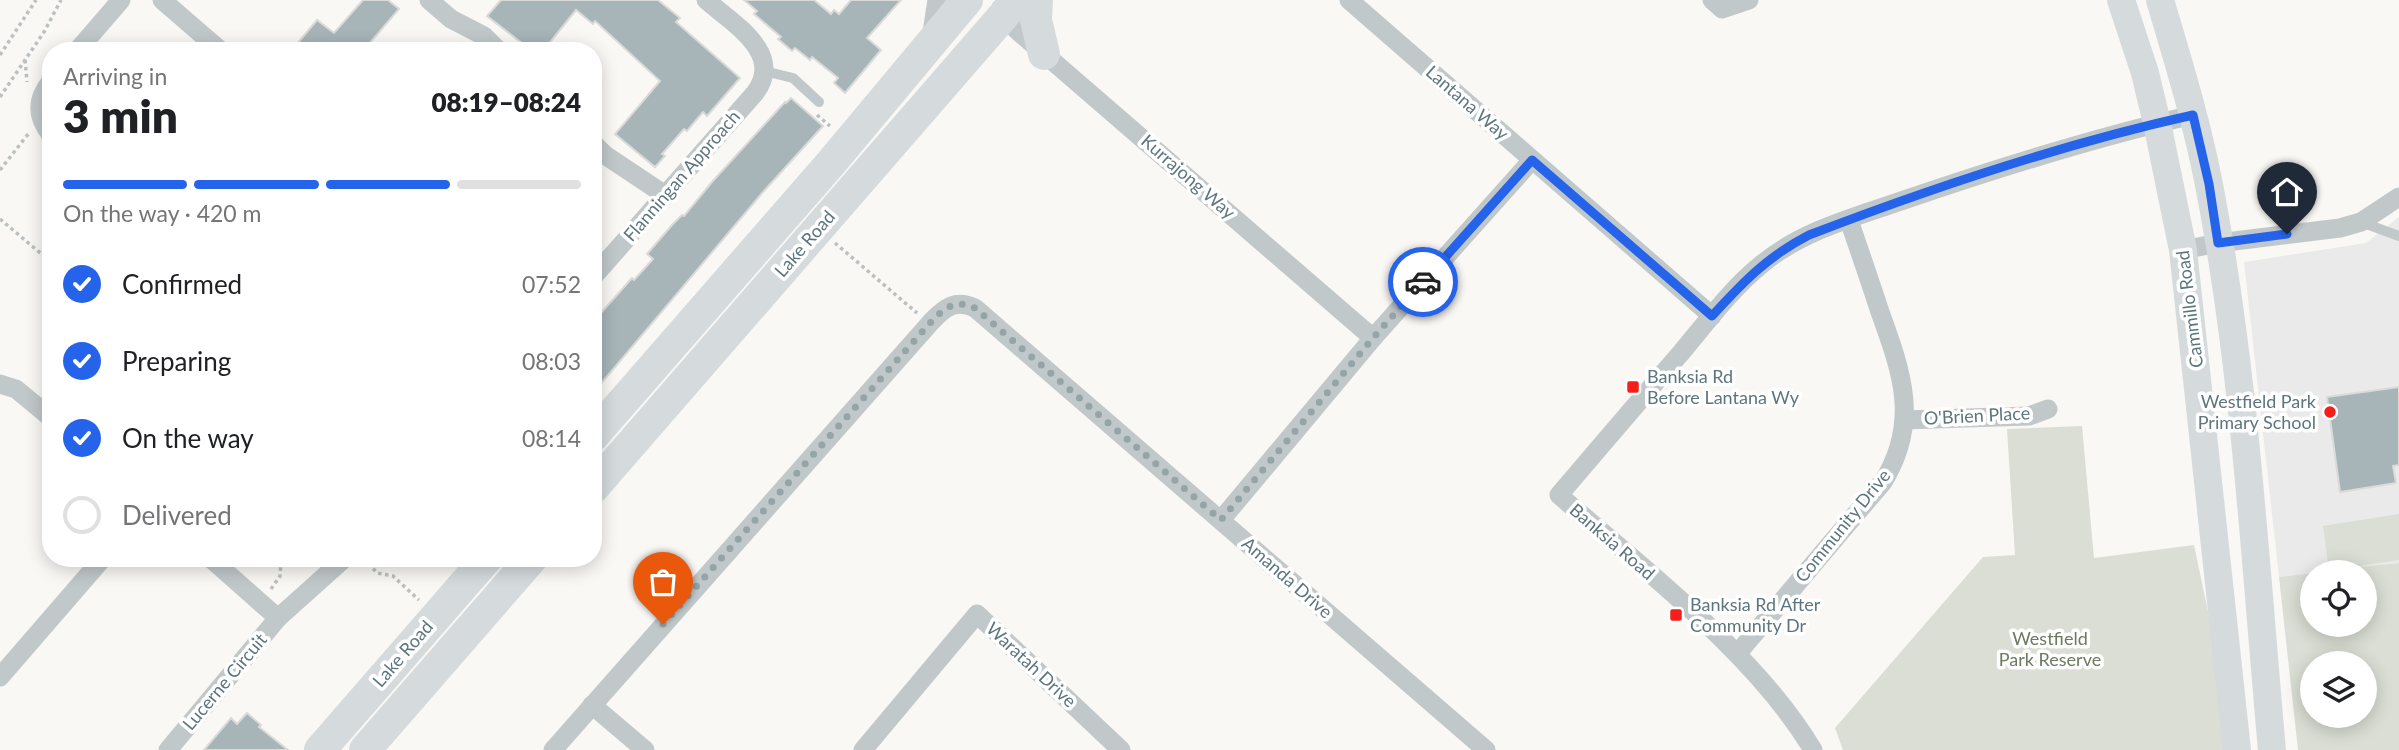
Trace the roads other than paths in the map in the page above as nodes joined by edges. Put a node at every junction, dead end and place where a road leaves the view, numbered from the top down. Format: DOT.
graph roads {
  1 [pos="121,0"];
  2 [pos="162,0"];
  3 [pos="429,0"];
  4 [pos="706,0"];
  5 [pos="967,0"];
  6 [pos="1037,0"];
  7 [pos="1349,0"];
  8 [pos="1712,0"];
  9 [pos="1749,0"];
  10 [pos="2121,0"];
  11 [pos="2160,0"];
  12 [pos="1006,5"];
  13 [pos="938,22"];
  14 [pos="85,42"];
  15 [pos="211,42"];
  16 [pos="490,42"];
  17 [pos="1044,54"];
  18 [pos="764,71"];
  19 [pos="42,94"];
  20 [pos="819,102"];
  21 [pos="2193,115"];
  22 [pos="42,122"];
  23 [pos="2157,123"];
  24 [pos="602,152"];
  25 [pos="1532,160"];
  26 [pos="665,195"];
  27 [pos="2399,197"];
  28 [pos="1849,220"];
  29 [pos="2361,222"];
  30 [pos="2399,236"];
  31 [pos="2218,243"];
  32 [pos="2183,250"];
  33 [pos="602,267"];
  34 [pos="1712,316"];
  35 [pos="1373,338"];
  36 [pos="0,384"];
  37 [pos="2048,409"];
  38 [pos="42,411"];
  39 [pos="1904,420"];
  40 [pos="602,426"];
  41 [pos="602,477"];
  42 [pos="1221,520"];
  43 [pos="95,567"];
  44 [pos="220,567"];
  45 [pos="335,567"];
  46 [pos="479,567"];
  47 [pos="524,567"];
  48 [pos="278,618"];
  49 [pos="1737,654"];
  50 [pos="0,677"];
  51 [pos="592,705"];
  52 [pos="168,750"];
  53 [pos="320,750"];
  54 [pos="365,750"];
  55 [pos="553,750"];
  56 [pos="645,750"];
  57 [pos="863,750"];
  58 [pos="1121,750"];
  59 [pos="1486,750"];
  60 [pos="1813,750"];
  61 [pos="2237,750"];
  62 [pos="2272,750"];
  1 -- 14 [label="street"];
  2 -- 15 [label="street"];
  3 -- 16 [label="street"];
  4 -- 18 [label="street"];
  5 -- 13 [label="main road, Lake Road"];
  6 -- 17 [label="main road"];
  7 -- 25 [label="street, Lantana Way"];
  8 -- 9 [label="street"];
  10 -- 23 [label="main road, Cammillo Road"];
  11 -- 21 [label="main road, Cammillo Road"];
  12 -- 13 [label="street"];
  12 -- 17 [label="street, Kurrajong Way"];
  12 -- 41 [label="main road, Lake Road"];
  13 -- 40 [label="main road, Lake Road"];
  17 -- 35 [label="street, Kurrajong Way"];
  18 -- 20 [label="lane"];
  18 -- 26 [label="street, Flanningan Approach"];
  19 -- 22 [label="street"];
  21 -- 23 [label="street, Banksia Road"];
  21 -- 31 [label="main road, Cammillo Road"];
  23 -- 28 [label="street, Banksia Road"];
  23 -- 32 [label="main road, Cammillo Road"];
  24 -- 26 [label="street"];
  25 -- 34 [label="street, Lantana Way"];
  25 -- 35 [label="street"];
  26 -- 33 [label="street, Flanningan Approach"];
  27 -- 29 [label="street"];
  28 -- 34 [label="street, Banksia Road"];
  28 -- 39 [label="street, Community Drive"];
  29 -- 30 [label="lane"];
  29 -- 31 [label="street"];
  31 -- 32 [label="street"];
  31 -- 62 [label="main road, Cammillo Road"];
  32 -- 61 [label="main road, Cammillo Road"];
  34 -- 49 [label="street, Banksia Road"];
  35 -- 42 [label="street"];
  36 -- 38 [label="street"];
  37 -- 39 [label="street, O'Brien Place"];
  39 -- 49 [label="street, Community Drive"];
  42 -- 51 [label="street, Amanda Drive"];
  42 -- 59 [label="street, Amanda Drive"];
  43 -- 50 [label="street"];
  44 -- 48 [label="street, Lucerne Circuit"];
  45 -- 48 [label="street"];
  46 -- 53 [label="main road, Lake Road"];
  47 -- 54 [label="main road, Lake Road"];
  48 -- 52 [label="street, Lucerne Circuit"];
  49 -- 60 [label="street, Banksia Road"];
  51 -- 55 [label="street, Amanda Drive"];
  51 -- 56 [label="street"];
  57 -- 58 [label="street, Waratah Drive"];
}
